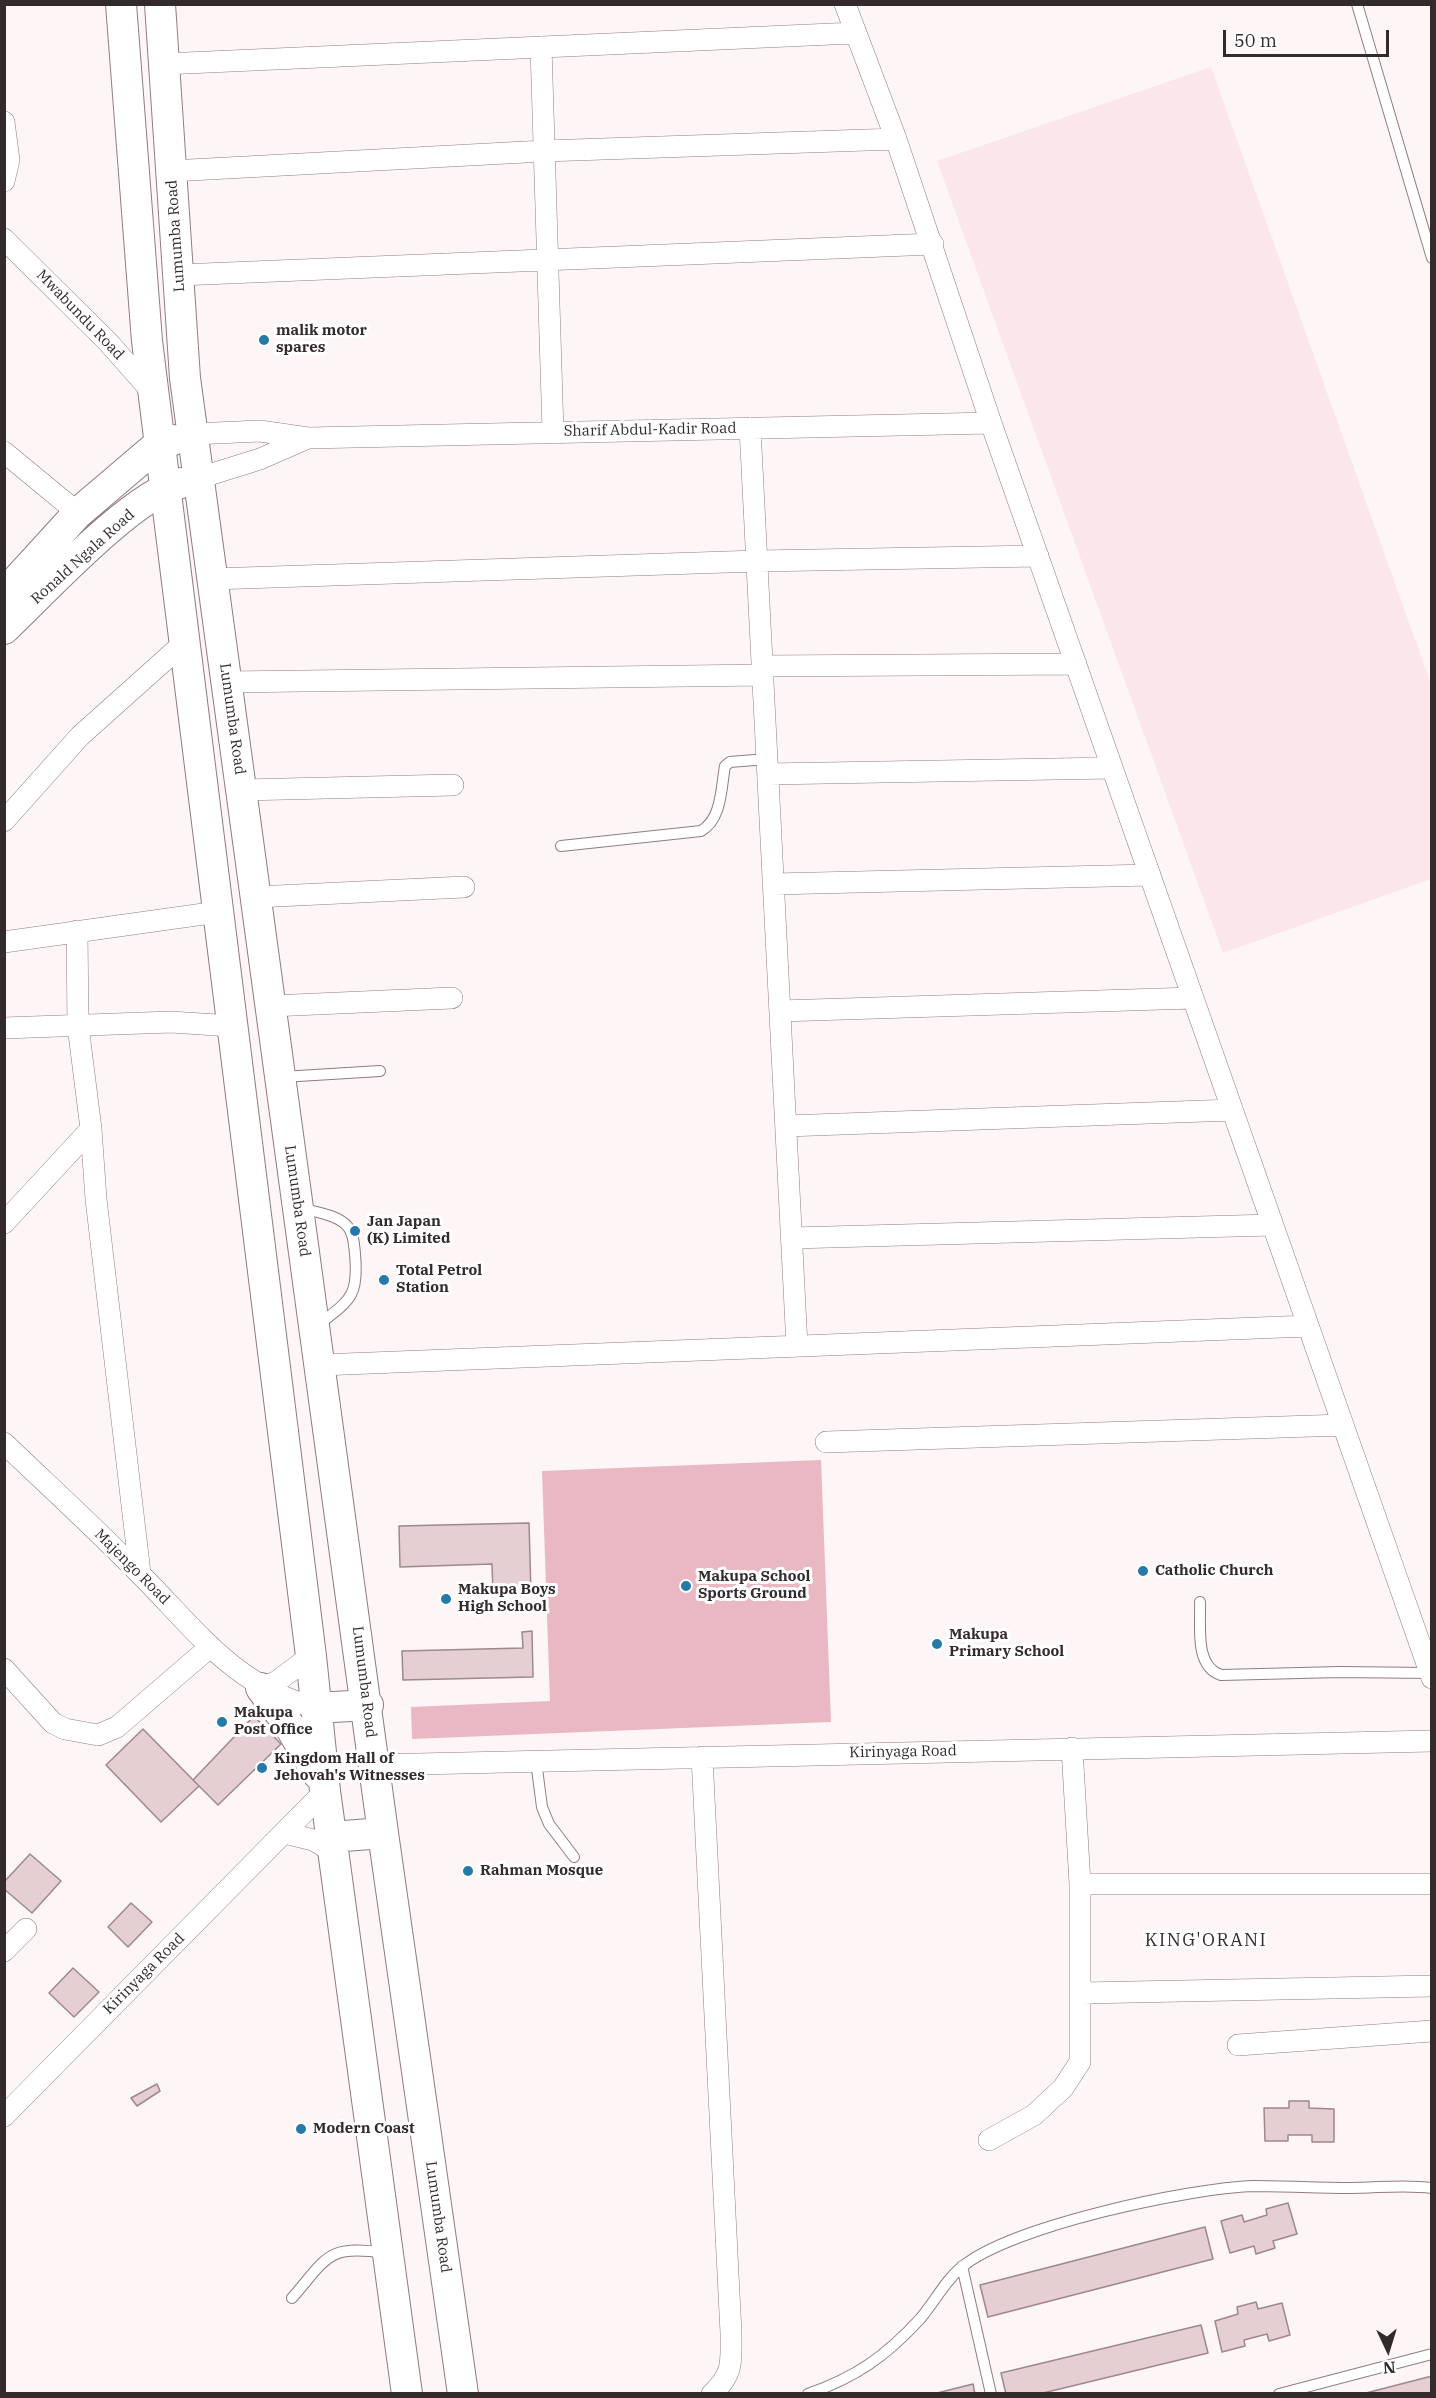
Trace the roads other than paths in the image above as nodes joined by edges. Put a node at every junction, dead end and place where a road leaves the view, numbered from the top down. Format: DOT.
graph roads {
  1 [pos="121,4"];
  2 [pos="160,4"];
  3 [pos="845,4"];
  4 [pos="1357,4"];
  5 [pos="854,33"];
  6 [pos="541,47"];
  7 [pos="164,64"];
  8 [pos="4,122"];
  9 [pos="896,139"];
  10 [pos="544,151"];
  11 [pos="171,171"];
  12 [pos="4,181"];
  13 [pos="4,239"];
  14 [pos="933,244"];
  15 [pos="1431,258"];
  16 [pos="548,260"];
  17 [pos="179,275"];
  18 [pos="153,393"];
  19 [pos="991,423"];
  20 [pos="750,428"];
  21 [pos="553,432"];
  22 [pos="193,434"];
  23 [pos="308,438"];
  24 [pos="159,444"];
  25 [pos="4,452"];
  26 [pos="199,478"];
  27 [pos="165,487"];
  28 [pos="78,513"];
  29 [pos="1038,556"];
  30 [pos="757,561"];
  31 [pos="212,579"];
  32 [pos="4,594"];
  33 [pos="4,629"];
  34 [pos="185,642"];
  35 [pos="1076,664"];
  36 [pos="762,670"];
  37 [pos="226,681"];
  38 [pos="767,766"];
  39 [pos="1112,768"];
  40 [pos="453,785"];
  41 [pos="242,790"];
  42 [pos="4,821"];
  43 [pos="561,846"];
  44 [pos="1150,875"];
  45 [pos="774,884"];
  46 [pos="464,887"];
  47 [pos="256,897"];
  48 [pos="218,912"];
  49 [pos="77,931"];
  50 [pos="4,942"];
  51 [pos="452,998"];
  52 [pos="1193,998"];
  53 [pos="271,1006"];
  54 [pos="780,1011"];
  55 [pos="78,1026"];
  56 [pos="232,1026"];
  57 [pos="4,1028"];
  58 [pos="380,1071"];
  59 [pos="279,1077"];
  60 [pos="1232,1110"];
  61 [pos="786,1126"];
  62 [pos="91,1129"];
  63 [pos="298,1207"];
  64 [pos="4,1223"];
  65 [pos="1272,1225"];
  66 [pos="792,1238"];
  67 [pos="1308,1326"];
  68 [pos="315,1328"];
  69 [pos="797,1346"];
  70 [pos="320,1365"];
  71 [pos="1343,1425"];
  72 [pos="826,1442"];
  73 [pos="4,1443"];
  74 [pos="140,1573"];
  75 [pos="1200,1602"];
  76 [pos="210,1647"];
  77 [pos="311,1656"];
  78 [pos="4,1669"];
  79 [pos="1431,1676"];
  80 [pos="261,1688"];
  81 [pos="368,1705"];
  82 [pos="316,1708"];
  83 [pos="1431,1742"];
  84 [pos="1072,1748"];
  85 [pos="702,1757"];
  86 [pos="536,1761"];
  87 [pos="374,1765"];
  88 [pos="324,1788"];
  89 [pos="285,1833"];
  90 [pos="383,1833"];
  91 [pos="332,1844"];
  92 [pos="574,1857"];
  93 [pos="1080,1884"];
  94 [pos="1431,1884"];
  95 [pos="26,1929"];
  96 [pos="4,1951"];
  97 [pos="1431,1986"];
  98 [pos="1082,1993"];
  99 [pos="1431,2031"];
  100 [pos="1238,2044"];
  101 [pos="4,2116"];
  102 [pos="989,2140"];
  103 [pos="1431,2188"];
  104 [pos="387,2253"];
  105 [pos="962,2266"];
  106 [pos="292,2298"];
  107 [pos="1431,2354"];
  108 [pos="407,2394"];
  109 [pos="463,2394"];
  110 [pos="712,2394"];
  111 [pos="808,2394"];
  112 [pos="991,2394"];
  113 [pos="1279,2394"];
  1 -- 18 [label="main road"];
  2 -- 7 [label="main road, Lumumba Road"];
  3 -- 5 [label="street"];
  4 -- 15 [label="lane"];
  5 -- 6 [label="street"];
  5 -- 9 [label="street"];
  6 -- 7 [label="street"];
  6 -- 10 [label="street"];
  7 -- 11 [label="main road, Lumumba Road"];
  8 -- 12 [label="street"];
  9 -- 10 [label="street"];
  9 -- 14 [label="street"];
  10 -- 11 [label="street"];
  10 -- 16 [label="street"];
  11 -- 17 [label="main road, Lumumba Road"];
  13 -- 18 [label="street, Mwabundu Road"];
  14 -- 16 [label="street"];
  14 -- 19 [label="street"];
  16 -- 17 [label="street"];
  16 -- 21 [label="street"];
  17 -- 22 [label="main road, Lumumba Road"];
  18 -- 24 [label="main road"];
  19 -- 20 [label="street, Sharif Abdul-Kadir Road"];
  19 -- 29 [label="street"];
  20 -- 21 [label="street, Sharif Abdul-Kadir Road"];
  20 -- 30 [label="street"];
  21 -- 23 [label="street, Sharif Abdul-Kadir Road"];
  22 -- 23 [label="street, Sharif Abdul-Kadir Road"];
  22 -- 24 [label="main road, Ronald Ngala Road"];
  22 -- 26 [label="main road, Lumumba Road"];
  23 -- 26 [label="street, Sharif Abdul-Kadir Road"];
  24 -- 27 [label="main road"];
  24 -- 28 [label="main road, Ronald Ngala Road"];
  25 -- 28 [label="street"];
  26 -- 27 [label="main road, Ronald Ngala Road"];
  26 -- 31 [label="main road, Lumumba Road"];
  27 -- 33 [label="main road, Ronald Ngala Road"];
  27 -- 34 [label="main road"];
  28 -- 32 [label="main road, Ronald Ngala Road"];
  29 -- 30 [label="street"];
  29 -- 35 [label="street"];
  30 -- 31 [label="street"];
  30 -- 36 [label="street"];
  31 -- 37 [label="main road, Lumumba Road"];
  34 -- 42 [label="street"];
  34 -- 48 [label="main road"];
  35 -- 36 [label="street"];
  35 -- 39 [label="street"];
  36 -- 37 [label="street"];
  36 -- 38 [label="street"];
  37 -- 41 [label="main road, Lumumba Road"];
  38 -- 39 [label="street"];
  38 -- 43 [label="lane"];
  38 -- 45 [label="street"];
  39 -- 44 [label="street"];
  40 -- 41 [label="street"];
  41 -- 47 [label="main road, Lumumba Road"];
  44 -- 45 [label="street"];
  44 -- 52 [label="street"];
  45 -- 54 [label="street"];
  46 -- 47 [label="street"];
  47 -- 53 [label="main road, Lumumba Road"];
  48 -- 49 [label="street"];
  48 -- 56 [label="main road"];
  49 -- 50 [label="street"];
  49 -- 55 [label="street"];
  51 -- 53 [label="street"];
  52 -- 54 [label="street"];
  52 -- 60 [label="street"];
  53 -- 59 [label="main road, Lumumba Road"];
  54 -- 61 [label="street"];
  55 -- 56 [label="street"];
  55 -- 57 [label="street"];
  55 -- 62 [label="street"];
  56 -- 77 [label="main road"];
  58 -- 59 [label="lane"];
  59 -- 63 [label="main road, Lumumba Road"];
  60 -- 61 [label="street"];
  60 -- 65 [label="street"];
  61 -- 66 [label="street"];
  62 -- 64 [label="street"];
  62 -- 74 [label="street"];
  63 -- 68 [label="main road, Lumumba Road"];
  63 -- 68 [label="lane"];
  65 -- 66 [label="street"];
  65 -- 67 [label="street"];
  66 -- 69 [label="street"];
  67 -- 69 [label="street"];
  67 -- 71 [label="street"];
  68 -- 70 [label="main road, Lumumba Road"];
  69 -- 70 [label="street"];
  70 -- 81 [label="main road, Lumumba Road"];
  71 -- 72 [label="street"];
  71 -- 79 [label="street"];
  73 -- 74 [label="street, Majengo Road"];
  74 -- 76 [label="street, Majengo Road"];
  75 -- 79 [label="lane"];
  76 -- 78 [label="street"];
  76 -- 80 [label="street, Majengo Road"];
  77 -- 80 [label="street"];
  77 -- 82 [label="main road"];
  80 -- 82 [label="street, Majengo Road"];
  80 -- 88 [label="main road"];
  81 -- 82 [label="main road"];
  81 -- 87 [label="main road, Lumumba Road"];
  82 -- 88 [label="main road"];
  83 -- 84 [label="street, Kirinyaga Road"];
  84 -- 85 [label="street, Kirinyaga Road"];
  84 -- 93 [label="street"];
  85 -- 86 [label="street, Kirinyaga Road"];
  85 -- 110 [label="street"];
  86 -- 87 [label="street, Kirinyaga Road"];
  86 -- 92 [label="lane"];
  87 -- 90 [label="main road, Lumumba Road"];
  88 -- 89 [label="street, Kirinyaga Road"];
  88 -- 91 [label="main road"];
  89 -- 91 [label="street"];
  89 -- 101 [label="street, Kirinyaga Road"];
  90 -- 91 [label="main road"];
  90 -- 109 [label="main road, Lumumba Road"];
  91 -- 104 [label="main road"];
  93 -- 94 [label="street"];
  93 -- 98 [label="street"];
  95 -- 96 [label="street"];
  97 -- 98 [label="street"];
  98 -- 102 [label="street"];
  99 -- 100 [label="street"];
  103 -- 105 [label="lane"];
  104 -- 106 [label="lane"];
  104 -- 108 [label="main road"];
  105 -- 111 [label="lane"];
  105 -- 112 [label="lane"];
  107 -- 113 [label="lane"];
}
